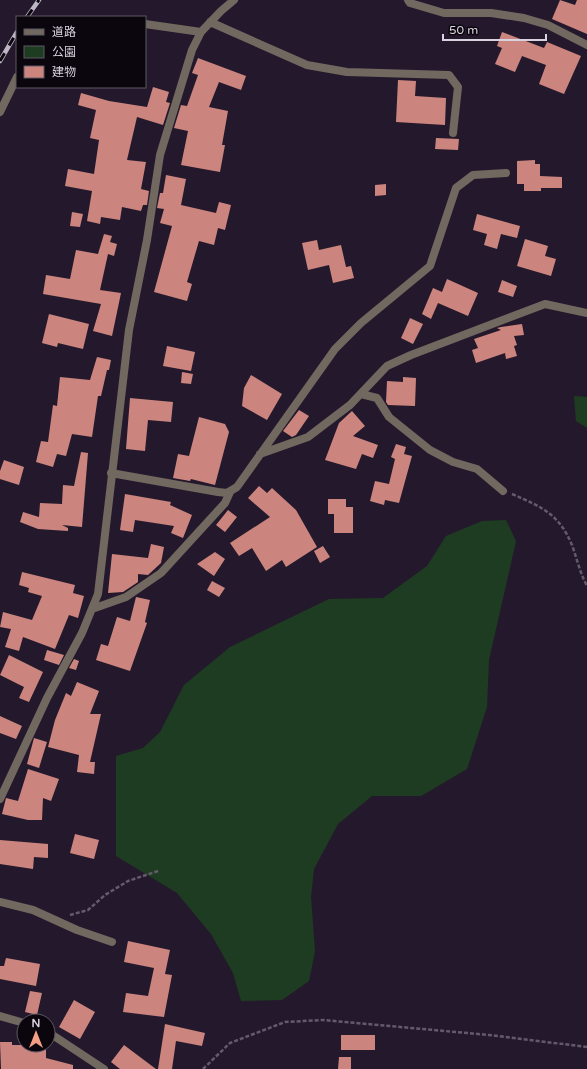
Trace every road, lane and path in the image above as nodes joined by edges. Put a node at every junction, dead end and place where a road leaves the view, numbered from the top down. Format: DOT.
graph roads {
  1 [pos="234,0"];
  2 [pos="408,0"];
  3 [pos="210,22"];
  4 [pos="146,24"];
  5 [pos="201,32"];
  6 [pos="587,46"];
  7 [pos="16,79"];
  8 [pos="0,112"];
  9 [pos="453,133"];
  10 [pos="506,173"];
  11 [pos="587,313"];
  12 [pos="361,394"];
  13 [pos="260,454"];
  14 [pos="111,474"];
  15 [pos="503,491"];
  16 [pos="230,492"];
  17 [pos="587,586"];
  18 [pos="92,609"];
  19 [pos="0,799"];
  20 [pos="158,871"];
  21 [pos="0,902"];
  22 [pos="54,920"];
  23 [pos="112,942"];
  24 [pos="0,1016"];
  25 [pos="16,1021"];
  26 [pos="56,1037"];
  27 [pos="587,1047"];
  28 [pos="104,1069"];
  29 [pos="203,1069"];
  1 -- 3 [label="street"];
  2 -- 6 [label="street"];
  3 -- 5 [label="street"];
  3 -- 9 [label="street"];
  4 -- 5 [label="street"];
  5 -- 14 [label="street"];
  7 -- 8 [label="street"];
  10 -- 13 [label="street"];
  11 -- 12 [label="street"];
  12 -- 13 [label="street"];
  12 -- 15 [label="street"];
  13 -- 16 [label="street"];
  14 -- 16 [label="street"];
  14 -- 18 [label="street"];
  15 -- 17 [label="path"];
  16 -- 18 [label="street"];
  18 -- 19 [label="street"];
  20 -- 22 [label="path"];
  21 -- 22 [label="street"];
  22 -- 23 [label="street"];
  24 -- 25 [label="street"];
  26 -- 28 [label="street"];
  27 -- 29 [label="path"];
}
